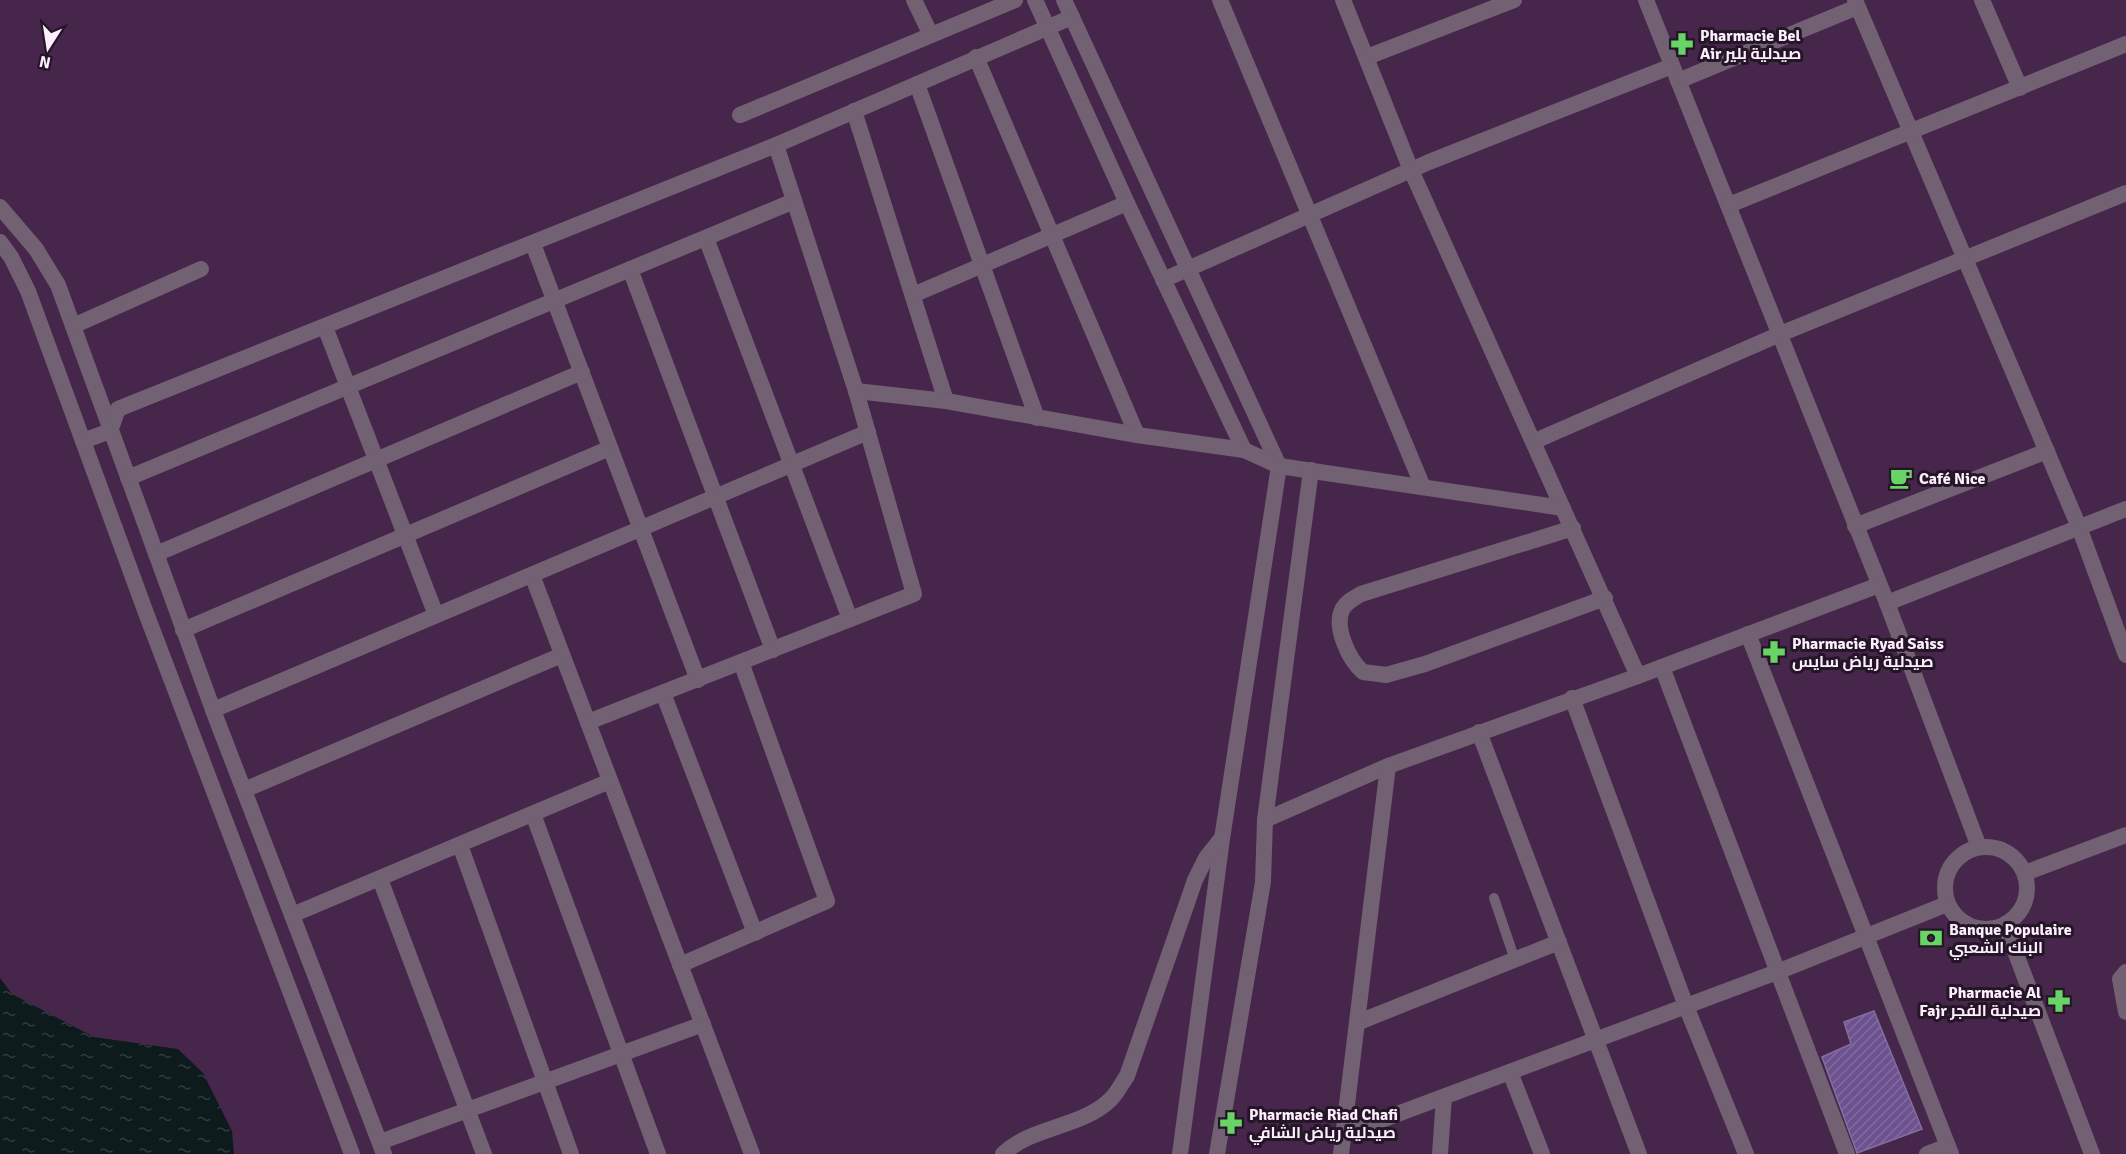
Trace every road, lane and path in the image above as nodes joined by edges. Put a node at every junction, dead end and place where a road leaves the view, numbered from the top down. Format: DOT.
graph roads {
  1 [pos="914,0"];
  2 [pos="1015,0"];
  3 [pos="1035,0"];
  4 [pos="1064,0"];
  5 [pos="1220,0"];
  6 [pos="1343,0"];
  7 [pos="1514,0"];
  8 [pos="1647,0"];
  9 [pos="1982,0"];
  10 [pos="1856,4"];
  11 [pos="1484,5"];
  12 [pos="1072,17"];
  13 [pos="1048,26"];
  14 [pos="931,35"];
  15 [pos="2126,44"];
  16 [pos="976,57"];
  17 [pos="1367,57"];
  18 [pos="1675,73"];
  19 [pos="917,84"];
  20 [pos="2020,88"];
  21 [pos="854,111"];
  22 [pos="740,115"];
  23 [pos="1911,133"];
  24 [pos="776,145"];
  25 [pos="1411,170"];
  26 [pos="2126,193"];
  27 [pos="794,201"];
  28 [pos="1127,203"];
  29 [pos="1729,205"];
  30 [pos="0,207"];
  31 [pos="1309,216"];
  32 [pos="1054,235"];
  33 [pos="706,238"];
  34 [pos="0,242"];
  35 [pos="533,244"];
  36 [pos="1966,259"];
  37 [pos="982,268"];
  38 [pos="1186,268"];
  39 [pos="201,269"];
  40 [pos="630,269"];
  41 [pos="1163,280"];
  42 [pos="913,295"];
  43 [pos="555,301"];
  44 [pos="73,326"];
  45 [pos="325,327"];
  46 [pos="1780,333"];
  47 [pos="582,372"];
  48 [pos="348,387"];
  49 [pos="856,392"];
  50 [pos="99,399"];
  51 [pos="946,401"];
  52 [pos="118,409"];
  53 [pos="72,410"];
  54 [pos="1037,418"];
  55 [pos="110,431"];
  56 [pos="868,432"];
  57 [pos="1137,435"];
  58 [pos="83,441"];
  59 [pos="1535,441"];
  60 [pos="610,448"];
  61 [pos="1244,450"];
  62 [pos="2047,451"];
  63 [pos="376,460"];
  64 [pos="791,464"];
  65 [pos="1279,466"];
  66 [pos="1311,470"];
  67 [pos="128,478"];
  68 [pos="1423,487"];
  69 [pos="716,496"];
  70 [pos="1563,508"];
  71 [pos="2126,508"];
  72 [pos="1855,526"];
  73 [pos="2079,527"];
  74 [pos="1573,528"];
  75 [pos="641,529"];
  76 [pos="405,536"];
  77 [pos="156,554"];
  78 [pos="532,575"];
  79 [pos="1879,585"];
  80 [pos="1605,598"];
  81 [pos="1887,603"];
  82 [pos="436,615"];
  83 [pos="850,620"];
  84 [pos="183,630"];
  85 [pos="1748,634"];
  86 [pos="773,650"];
  87 [pos="562,655"];
  88 [pos="2126,655"];
  89 [pos="741,662"];
  90 [pos="1662,667"];
  91 [pos="1638,676"];
  92 [pos="698,680"];
  93 [pos="663,693"];
  94 [pos="1572,698"];
  95 [pos="213,710"];
  96 [pos="588,722"];
  97 [pos="1479,732"];
  98 [pos="1388,766"];
  99 [pos="610,782"];
  100 [pos="244,790"];
  101 [pos="533,814"];
  102 [pos="1265,820"];
  103 [pos="2126,835"];
  104 [pos="1222,838"];
  105 [pos="460,845"];
  106 [pos="1978,847"];
  107 [pos="2025,873"];
  108 [pos="380,879"];
  109 [pos="1494,898"];
  110 [pos="1947,904"];
  111 [pos="292,915"];
  112 [pos="2004,925"];
  113 [pos="755,933"];
  114 [pos="1866,937"];
  115 [pos="1559,942"];
  116 [pos="1515,960"];
  117 [pos="680,965"];
  118 [pos="1776,972"];
  119 [pos="2126,972"];
  120 [pos="1686,1006"];
  121 [pos="2126,1012"];
  122 [pos="1359,1022"];
  123 [pos="703,1024"];
  124 [pos="1596,1039"];
  125 [pos="621,1054"];
  126 [pos="1510,1072"];
  127 [pos="545,1082"];
  128 [pos="1444,1097"];
  129 [pos="468,1110"];
  130 [pos="1344,1134"];
  131 [pos="382,1148"];
  132 [pos="1950,1150"];
  133 [pos="352,1154"];
  134 [pos="484,1154"];
  135 [pos="571,1154"];
  136 [pos="658,1154"];
  137 [pos="752,1154"];
  138 [pos="1003,1154"];
  139 [pos="1180,1154"];
  140 [pos="1217,1154"];
  141 [pos="1341,1154"];
  142 [pos="1440,1154"];
  143 [pos="1542,1154"];
  144 [pos="1639,1154"];
  145 [pos="1746,1154"];
  146 [pos="1847,1154"];
  147 [pos="1927,1154"];
  148 [pos="2092,1154"];
  1 -- 14 [label="street"];
  2 -- 14 [label="street"];
  3 -- 13 [label="street"];
  4 -- 12 [label="street"];
  5 -- 31 [label="street"];
  6 -- 17 [label="street"];
  7 -- 11 [label="street"];
  8 -- 18 [label="street"];
  9 -- 20 [label="street"];
  10 -- 18 [label="street"];
  10 -- 23 [label="street"];
  11 -- 17 [label="street"];
  12 -- 13 [label="street"];
  12 -- 38 [label="street"];
  13 -- 16 [label="street"];
  13 -- 28 [label="street"];
  14 -- 22 [label="street"];
  15 -- 20 [label="street"];
  16 -- 19 [label="street"];
  16 -- 32 [label="street"];
  17 -- 25 [label="street"];
  18 -- 25 [label="street"];
  18 -- 29 [label="street"];
  19 -- 21 [label="street"];
  19 -- 37 [label="street"];
  20 -- 23 [label="street"];
  21 -- 24 [label="street"];
  21 -- 42 [label="street"];
  23 -- 29 [label="street"];
  23 -- 36 [label="street"];
  24 -- 27 [label="street"];
  24 -- 35 [label="street"];
  25 -- 31 [label="street"];
  25 -- 59 [label="street"];
  26 -- 36 [label="street"];
  27 -- 33 [label="street"];
  27 -- 49 [label="street"];
  28 -- 32 [label="street"];
  28 -- 41 [label="street"];
  29 -- 46 [label="street"];
  30 -- 44 [label="street"];
  31 -- 38 [label="street"];
  31 -- 68 [label="street"];
  32 -- 37 [label="street"];
  32 -- 57 [label="street"];
  33 -- 40 [label="street"];
  33 -- 64 [label="street"];
  34 -- 53 [label="street"];
  35 -- 43 [label="street"];
  35 -- 45 [label="street"];
  36 -- 46 [label="street"];
  36 -- 62 [label="street"];
  37 -- 42 [label="street"];
  37 -- 54 [label="street"];
  38 -- 41 [label="street"];
  38 -- 65 [label="street"];
  39 -- 44 [label="street"];
  40 -- 43 [label="street"];
  40 -- 69 [label="street"];
  41 -- 61 [label="street"];
  42 -- 51 [label="street"];
  43 -- 47 [label="street"];
  43 -- 48 [label="street"];
  44 -- 50 [label="street"];
  45 -- 48 [label="street"];
  45 -- 52 [label="street"];
  46 -- 59 [label="street"];
  46 -- 72 [label="street"];
  47 -- 60 [label="street"];
  47 -- 63 [label="street"];
  48 -- 63 [label="street"];
  48 -- 67 [label="street"];
  49 -- 51 [label="street"];
  49 -- 56 [label="street"];
  50 -- 52 [label="street"];
  50 -- 53 [label="street"];
  50 -- 55 [label="street"];
  51 -- 54 [label="street"];
  52 -- 55 [label="street"];
  53 -- 58 [label="street"];
  54 -- 57 [label="street"];
  55 -- 58 [label="street"];
  55 -- 67 [label="street"];
  56 -- 64 [label="street"];
  56 -- 83 [label="street"];
  57 -- 61 [label="street"];
  58 -- 133 [label="street"];
  59 -- 70 [label="street"];
  60 -- 75 [label="street"];
  60 -- 76 [label="street"];
  61 -- 65 [label="street"];
  62 -- 72 [label="street"];
  62 -- 73 [label="street"];
  63 -- 76 [label="street"];
  63 -- 77 [label="street"];
  64 -- 69 [label="street"];
  64 -- 83 [label="street"];
  65 -- 66 [label="street"];
  65 -- 104 [label="street"];
  66 -- 68 [label="street"];
  66 -- 102 [label="street"];
  67 -- 77 [label="street"];
  68 -- 70 [label="street"];
  69 -- 75 [label="street"];
  69 -- 86 [label="street"];
  70 -- 74 [label="street"];
  71 -- 73 [label="street"];
  72 -- 79 [label="street"];
  73 -- 81 [label="street"];
  73 -- 88 [label="street"];
  74 -- 80 [label="street"];
  74 -- 80 [label="street"];
  75 -- 78 [label="street"];
  75 -- 92 [label="street"];
  76 -- 82 [label="street"];
  76 -- 84 [label="street"];
  77 -- 84 [label="street"];
  78 -- 82 [label="street"];
  78 -- 87 [label="street"];
  79 -- 81 [label="street"];
  79 -- 85 [label="street"];
  80 -- 91 [label="street"];
  81 -- 106 [label="street"];
  82 -- 95 [label="street"];
  83 -- 86 [label="street"];
  84 -- 95 [label="street"];
  85 -- 90 [label="street"];
  85 -- 114 [label="street"];
  86 -- 89 [label="street"];
  87 -- 96 [label="street"];
  87 -- 100 [label="street"];
  89 -- 92 [label="street"];
  89 -- 113 [label="street"];
  90 -- 91 [label="street"];
  90 -- 118 [label="street"];
  91 -- 94 [label="street"];
  92 -- 93 [label="street"];
  93 -- 96 [label="street"];
  93 -- 113 [label="street"];
  94 -- 97 [label="street"];
  94 -- 120 [label="street"];
  95 -- 100 [label="street"];
  96 -- 99 [label="street"];
  97 -- 98 [label="street"];
  97 -- 115 [label="street"];
  98 -- 102 [label="street"];
  98 -- 122 [label="street"];
  99 -- 101 [label="street"];
  99 -- 117 [label="street"];
  100 -- 111 [label="street"];
  101 -- 105 [label="street"];
  101 -- 125 [label="street"];
  102 -- 140 [label="street"];
  103 -- 107 [label="street"];
  104 -- 138 [label="street"];
  104 -- 139 [label="street"];
  105 -- 108 [label="street"];
  105 -- 127 [label="street"];
  106 -- 107 [label="street"];
  106 -- 110 [label="street"];
  107 -- 112 [label="street"];
  108 -- 111 [label="street"];
  108 -- 129 [label="street"];
  109 -- 116 [label="lane"];
  110 -- 112 [label="street"];
  110 -- 114 [label="street"];
  111 -- 131 [label="street"];
  112 -- 148 [label="street"];
  113 -- 117 [label="street"];
  114 -- 118 [label="street"];
  114 -- 132 [label="street"];
  115 -- 116 [label="street"];
  115 -- 124 [label="street"];
  116 -- 122 [label="street"];
  117 -- 123 [label="street"];
  118 -- 120 [label="street"];
  118 -- 146 [label="street"];
  119 -- 121 [label="street"];
  120 -- 124 [label="street"];
  120 -- 145 [label="street"];
  122 -- 130 [label="street"];
  123 -- 125 [label="street"];
  123 -- 137 [label="street"];
  124 -- 126 [label="street"];
  124 -- 144 [label="street"];
  125 -- 127 [label="street"];
  125 -- 136 [label="street"];
  126 -- 128 [label="street"];
  126 -- 143 [label="street"];
  127 -- 129 [label="street"];
  127 -- 135 [label="street"];
  128 -- 130 [label="street"];
  128 -- 142 [label="street"];
  129 -- 131 [label="street"];
  129 -- 134 [label="street"];
  130 -- 141 [label="street"];
  132 -- 147 [label="street"];
}
